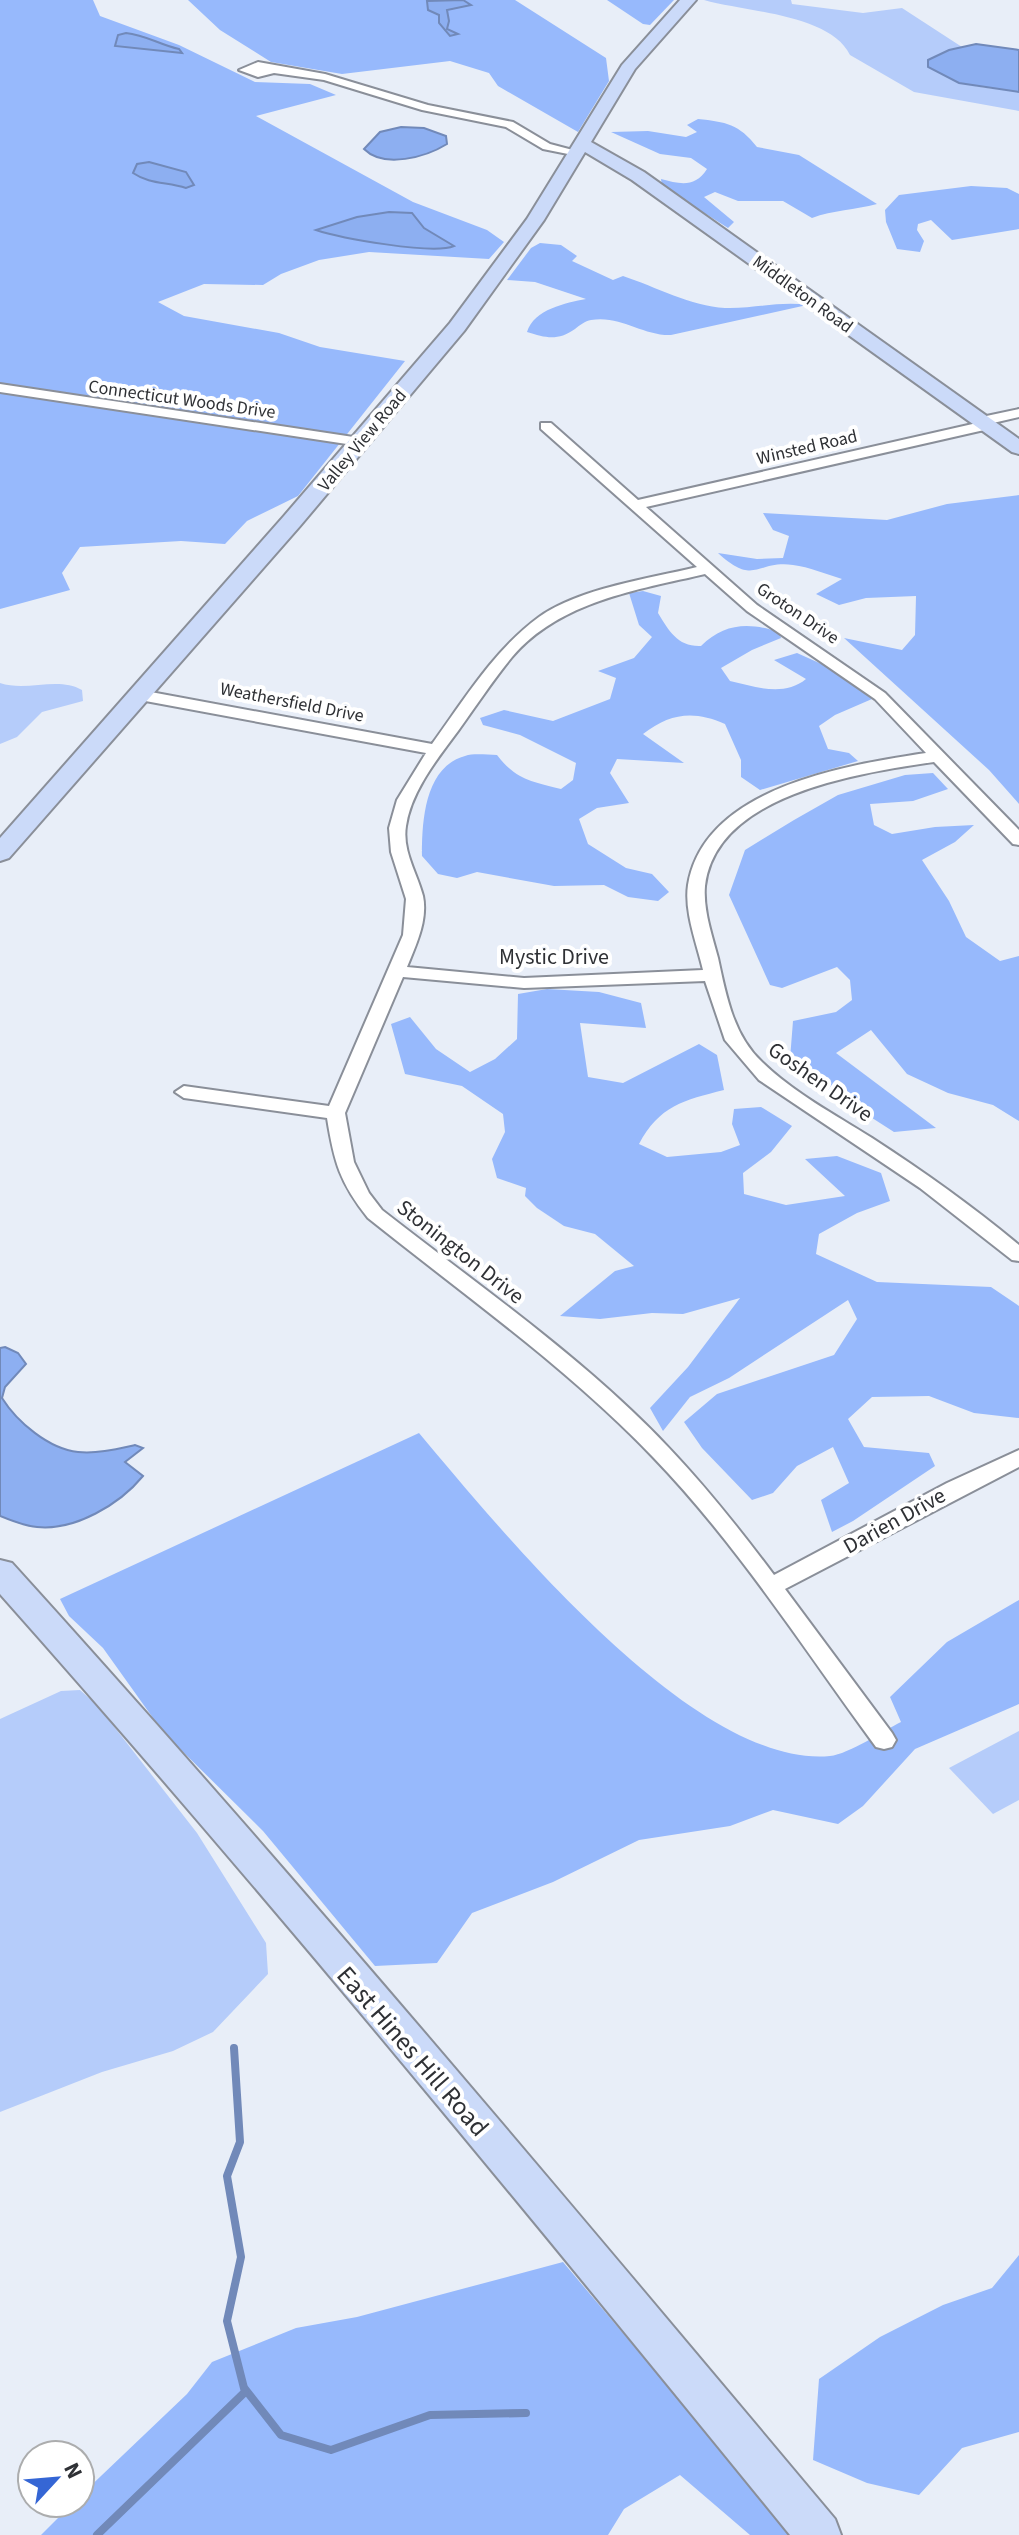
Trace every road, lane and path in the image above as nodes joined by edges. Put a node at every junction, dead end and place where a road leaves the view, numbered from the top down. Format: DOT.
graph roads {
  1 [pos="688,0"];
  2 [pos="274,70"];
  3 [pos="581,149"];
  4 [pos="0,388"];
  5 [pos="1019,413"];
  6 [pos="1019,424"];
  7 [pos="988,425"];
  8 [pos="546,426"];
  9 [pos="360,442"];
  10 [pos="1019,448"];
  11 [pos="635,505"];
  12 [pos="706,569"];
  13 [pos="140,695"];
  14 [pos="436,750"];
  15 [pos="940,756"];
  16 [pos="1019,840"];
  17 [pos="0,853"];
  18 [pos="397,971"];
  19 [pos="711,975"];
  20 [pos="184,1092"];
  21 [pos="336,1113"];
  22 [pos="1019,1255"];
  23 [pos="1019,1458"];
  24 [pos="0,1572"];
  25 [pos="771,1586"];
  26 [pos="884,1740"];
  27 [pos="819,2535"];
  1 -- 3 [label="main road, Valley View Road"];
  2 -- 3 [label="street"];
  3 -- 7 [label="main road, Middleton Road"];
  3 -- 9 [label="main road, Valley View Road"];
  4 -- 9 [label="street, Connecticut Woods Drive"];
  5 -- 7 [label="street"];
  6 -- 7 [label="street"];
  7 -- 10 [label="main road, Middleton Road"];
  7 -- 11 [label="street, Winsted Road"];
  8 -- 11 [label="street, Groton Drive"];
  9 -- 13 [label="main road, Valley View Road"];
  11 -- 12 [label="street, Groton Drive"];
  12 -- 14 [label="street"];
  12 -- 15 [label="street, Groton Drive"];
  13 -- 14 [label="street, Weathersfield Drive"];
  13 -- 17 [label="main road, Valley View Road"];
  14 -- 18 [label="street"];
  15 -- 16 [label="street, Groton Drive"];
  15 -- 19 [label="street, Goshen Drive"];
  18 -- 19 [label="street, Mystic Drive"];
  18 -- 21 [label="street"];
  19 -- 22 [label="street, Goshen Drive"];
  20 -- 21 [label="street"];
  21 -- 25 [label="street, Stonington Drive"];
  23 -- 25 [label="street, Darien Drive"];
  24 -- 27 [label="main road, East Hines Hill Road"];
  25 -- 26 [label="street, Stonington Drive"];
}
